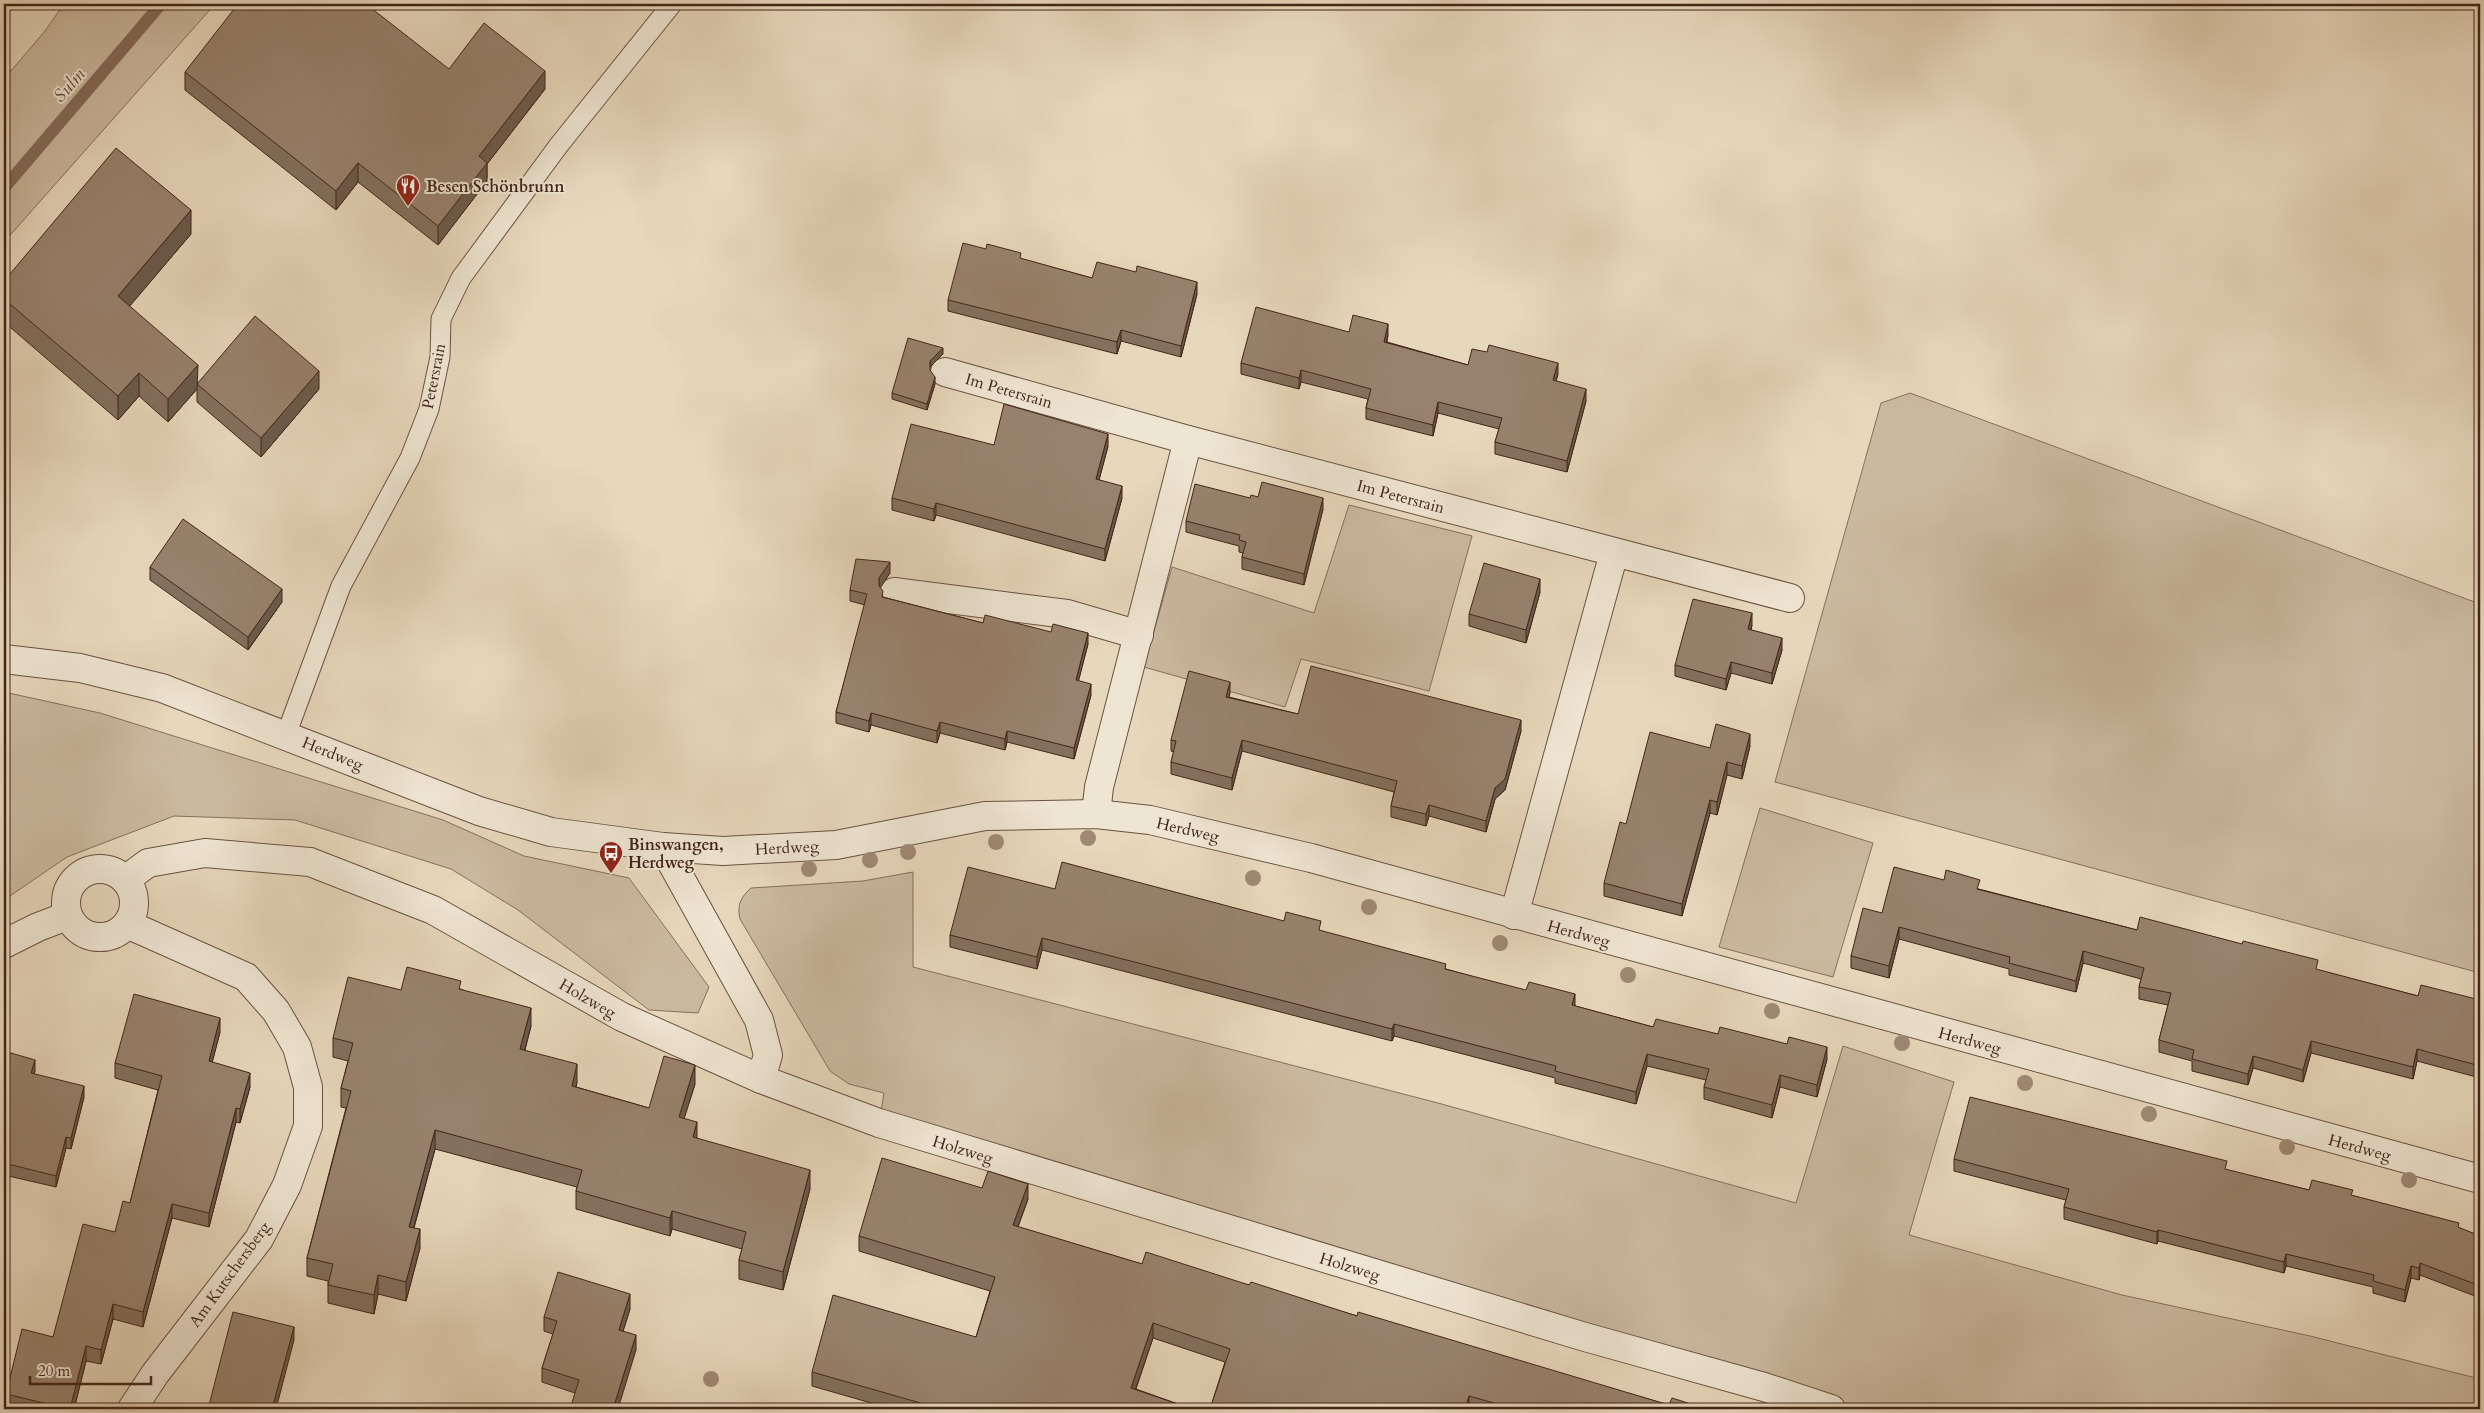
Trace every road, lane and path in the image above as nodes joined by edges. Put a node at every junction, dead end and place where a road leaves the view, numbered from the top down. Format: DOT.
graph roads {
  1 [pos="672,4"];
  2 [pos="945,372"];
  3 [pos="1188,440"];
  4 [pos="1614,553"];
  5 [pos="894,592"];
  6 [pos="1790,598"];
  7 [pos="1139,635"];
  8 [pos="4,659"];
  9 [pos="286,734"];
  10 [pos="1096,814"];
  11 [pos="663,847"];
  12 [pos="125,880"];
  13 [pos="67,916"];
  14 [pos="1514,916"];
  15 [pos="128,924"];
  16 [pos="4,944"];
  17 [pos="761,1079"];
  18 [pos="2480,1179"];
  19 [pos="132,1409"];
  20 [pos="1831,1409"];
  1 -- 9 [label="lane, Petersrain"];
  2 -- 3 [label="street, Im Petersrain"];
  3 -- 4 [label="street, Im Petersrain"];
  3 -- 7 [label="street"];
  4 -- 6 [label="street, Im Petersrain"];
  4 -- 14 [label="street"];
  5 -- 7 [label="street"];
  7 -- 10 [label="street"];
  8 -- 9 [label="street, Herdweg"];
  9 -- 11 [label="street, Herdweg"];
  10 -- 11 [label="street, Herdweg"];
  10 -- 14 [label="street, Herdweg"];
  11 -- 17 [label="street"];
  12 -- 13 [label="street"];
  12 -- 15 [label="street"];
  12 -- 17 [label="street, Holzweg"];
  13 -- 15 [label="street"];
  13 -- 16 [label="street"];
  14 -- 18 [label="street, Herdweg"];
  15 -- 19 [label="street, Am Kutschersberg"];
  17 -- 20 [label="street, Holzweg"];
}
